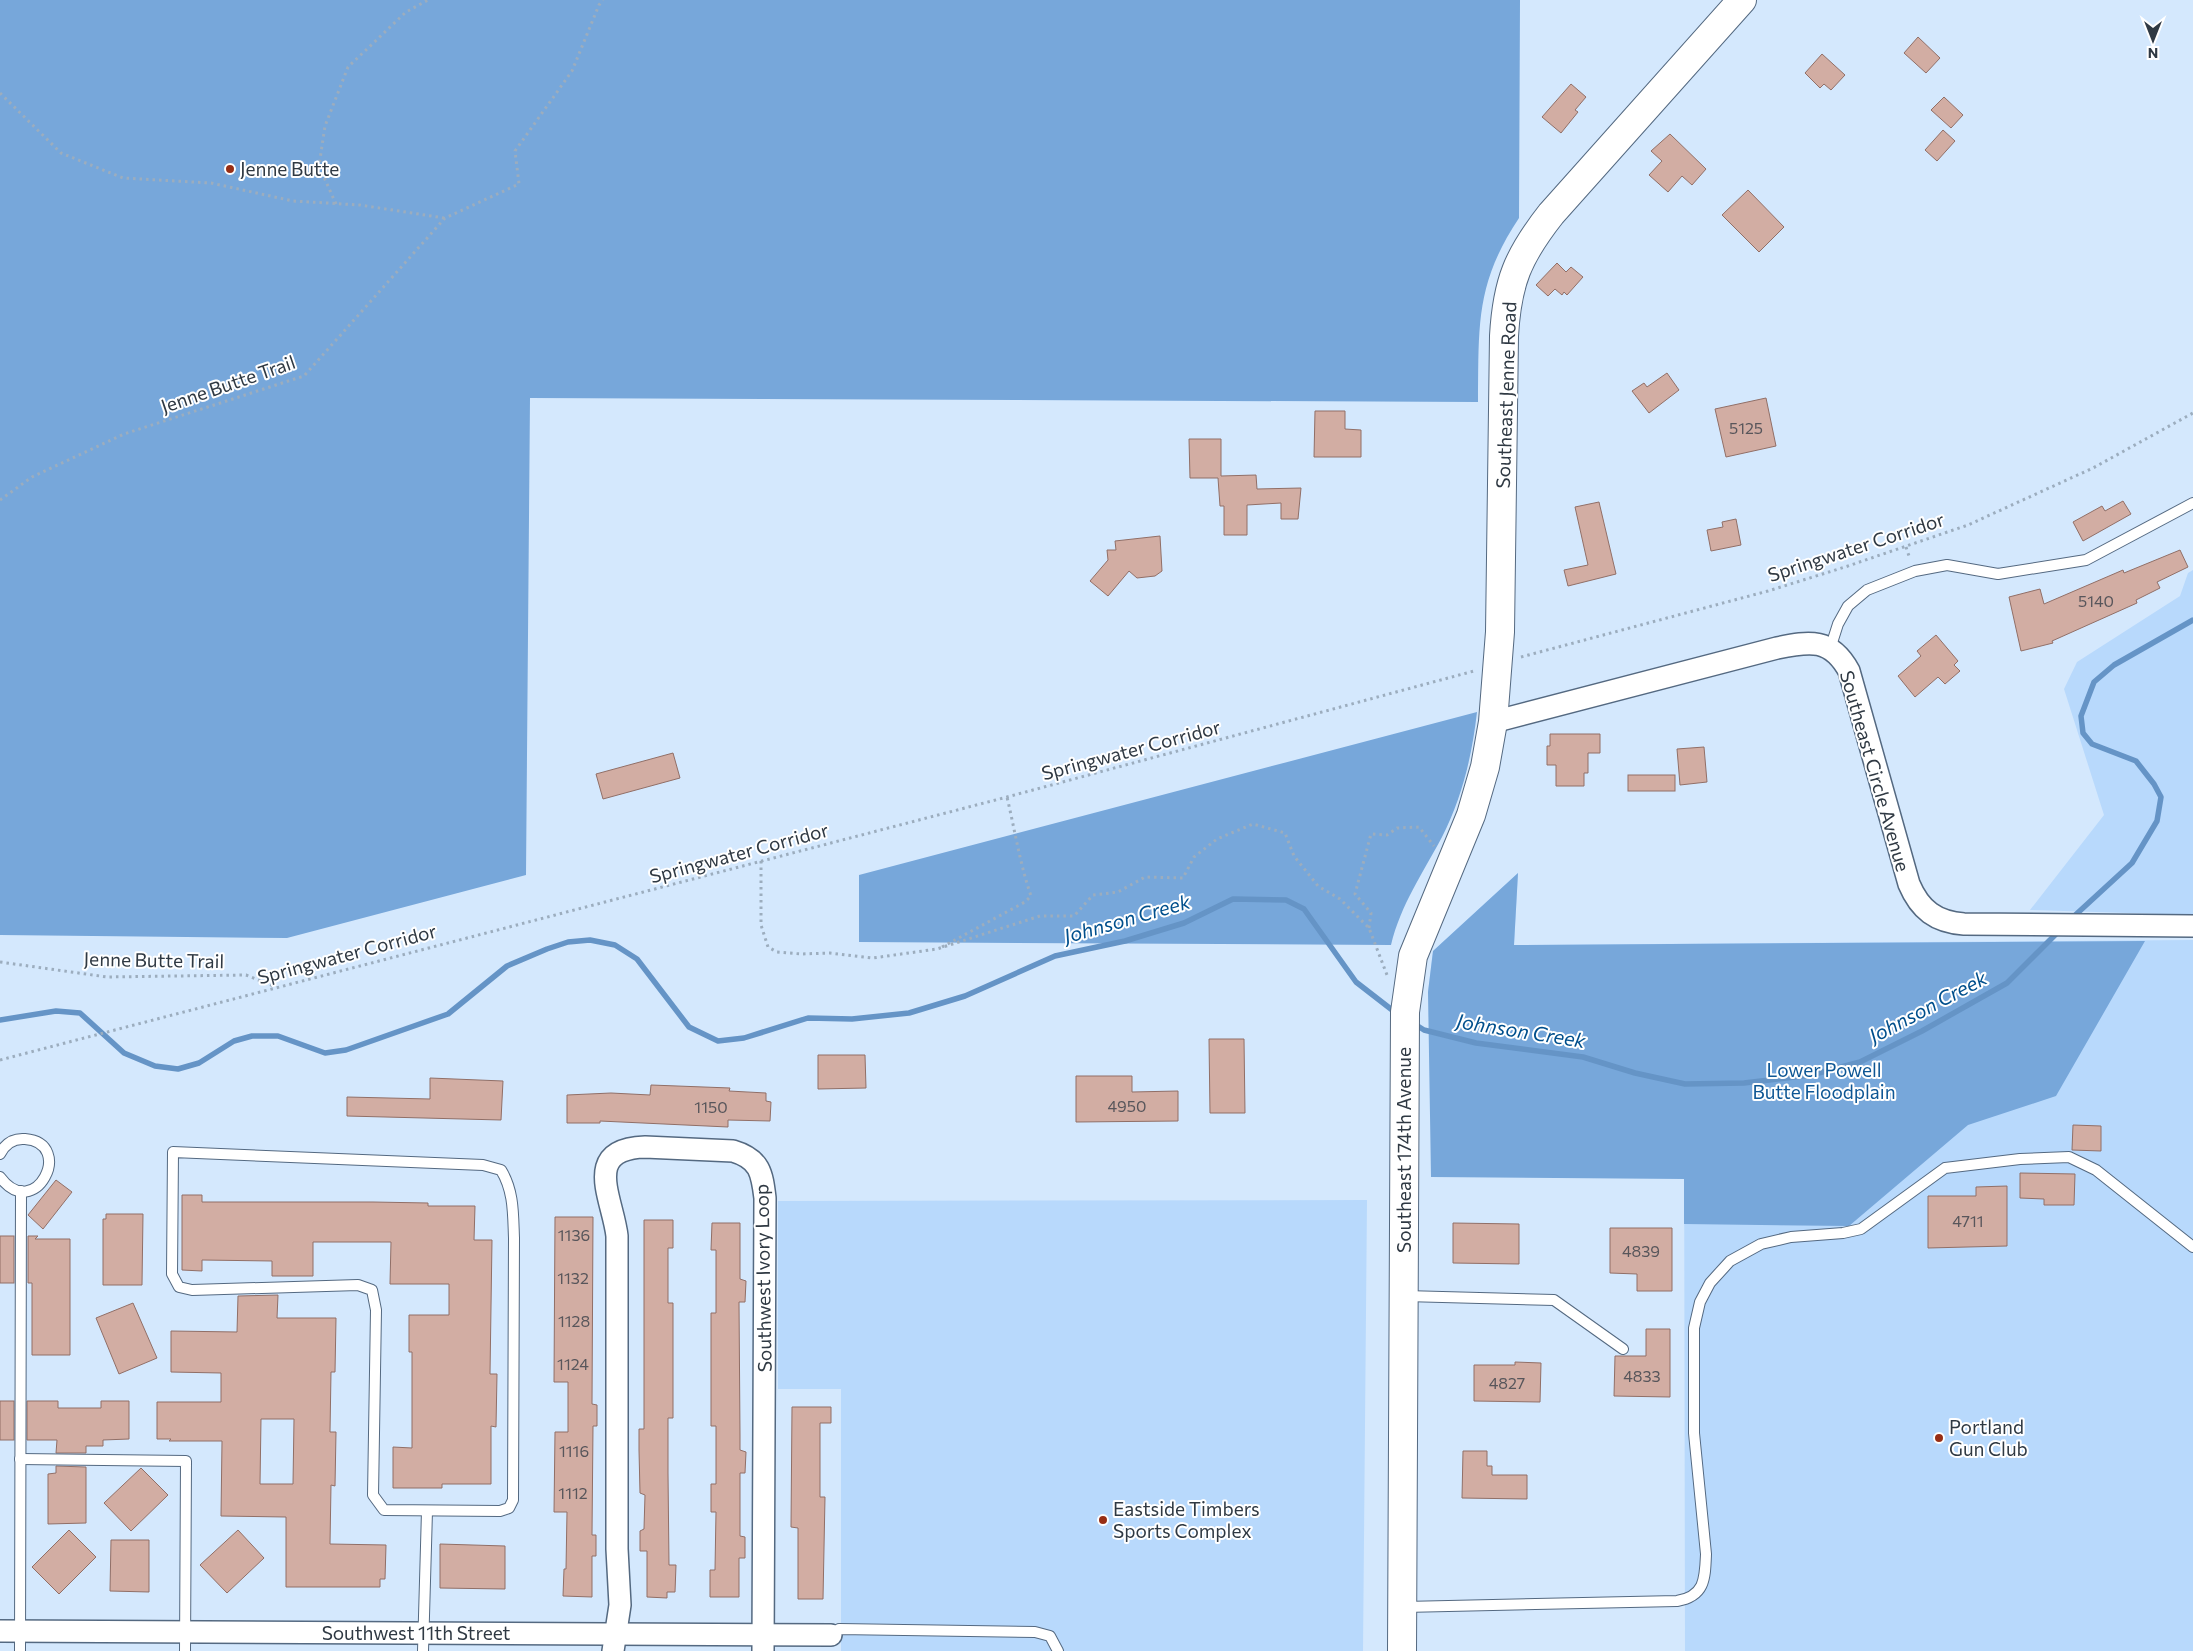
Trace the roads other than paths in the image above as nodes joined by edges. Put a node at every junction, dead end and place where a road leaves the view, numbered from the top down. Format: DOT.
graph roads {
  1 [pos="1742,0"];
  2 [pos="2193,503"];
  3 [pos="1830,649"];
  4 [pos="1498,664"];
  5 [pos="1493,722"];
  6 [pos="2193,926"];
  7 [pos="0,1154"];
  8 [pos="0,1176"];
  9 [pos="21,1192"];
  10 [pos="2193,1247"];
  11 [pos="1404,1296"];
  12 [pos="1623,1349"];
  13 [pos="20,1459"];
  14 [pos="427,1511"];
  15 [pos="1402,1607"];
  16 [pos="831,1635"];
  17 [pos="13,1638"];
  18 [pos="185,1641"];
  19 [pos="423,1642"];
  20 [pos="614,1642"];
  21 [pos="763,1643"];
  22 [pos="1058,1651"];
  23 [pos="1402,1651"];
  1 -- 4 [label="main road, Southeast Jenne Road"];
  2 -- 3 [label="lane"];
  3 -- 5 [label="street, Southeast Circle Avenue"];
  3 -- 6 [label="street, Southeast Circle Avenue"];
  4 -- 5 [label="main road, Southeast 174th Avenue"];
  5 -- 11 [label="main road, Southeast 174th Avenue"];
  7 -- 9 [label="lane"];
  8 -- 9 [label="lane"];
  9 -- 13 [label="lane"];
  10 -- 15 [label="lane"];
  11 -- 12 [label="lane"];
  11 -- 15 [label="main road, Southeast 174th Avenue"];
  13 -- 17 [label="lane"];
  13 -- 18 [label="lane"];
  14 -- 14 [label="lane"];
  14 -- 19 [label="lane"];
  15 -- 23 [label="main road, Southeast 174th Avenue"];
  16 -- 21 [label="street, Southwest 11th Street"];
  16 -- 22 [label="lane"];
  17 -- 18 [label="street, Southwest 11th Street"];
  18 -- 19 [label="street, Southwest 11th Street"];
  19 -- 20 [label="street, Southwest 11th Street"];
  20 -- 21 [label="street, Southwest 11th Street"];
  20 -- 21 [label="street, Southwest Ivory Loop"];
}
